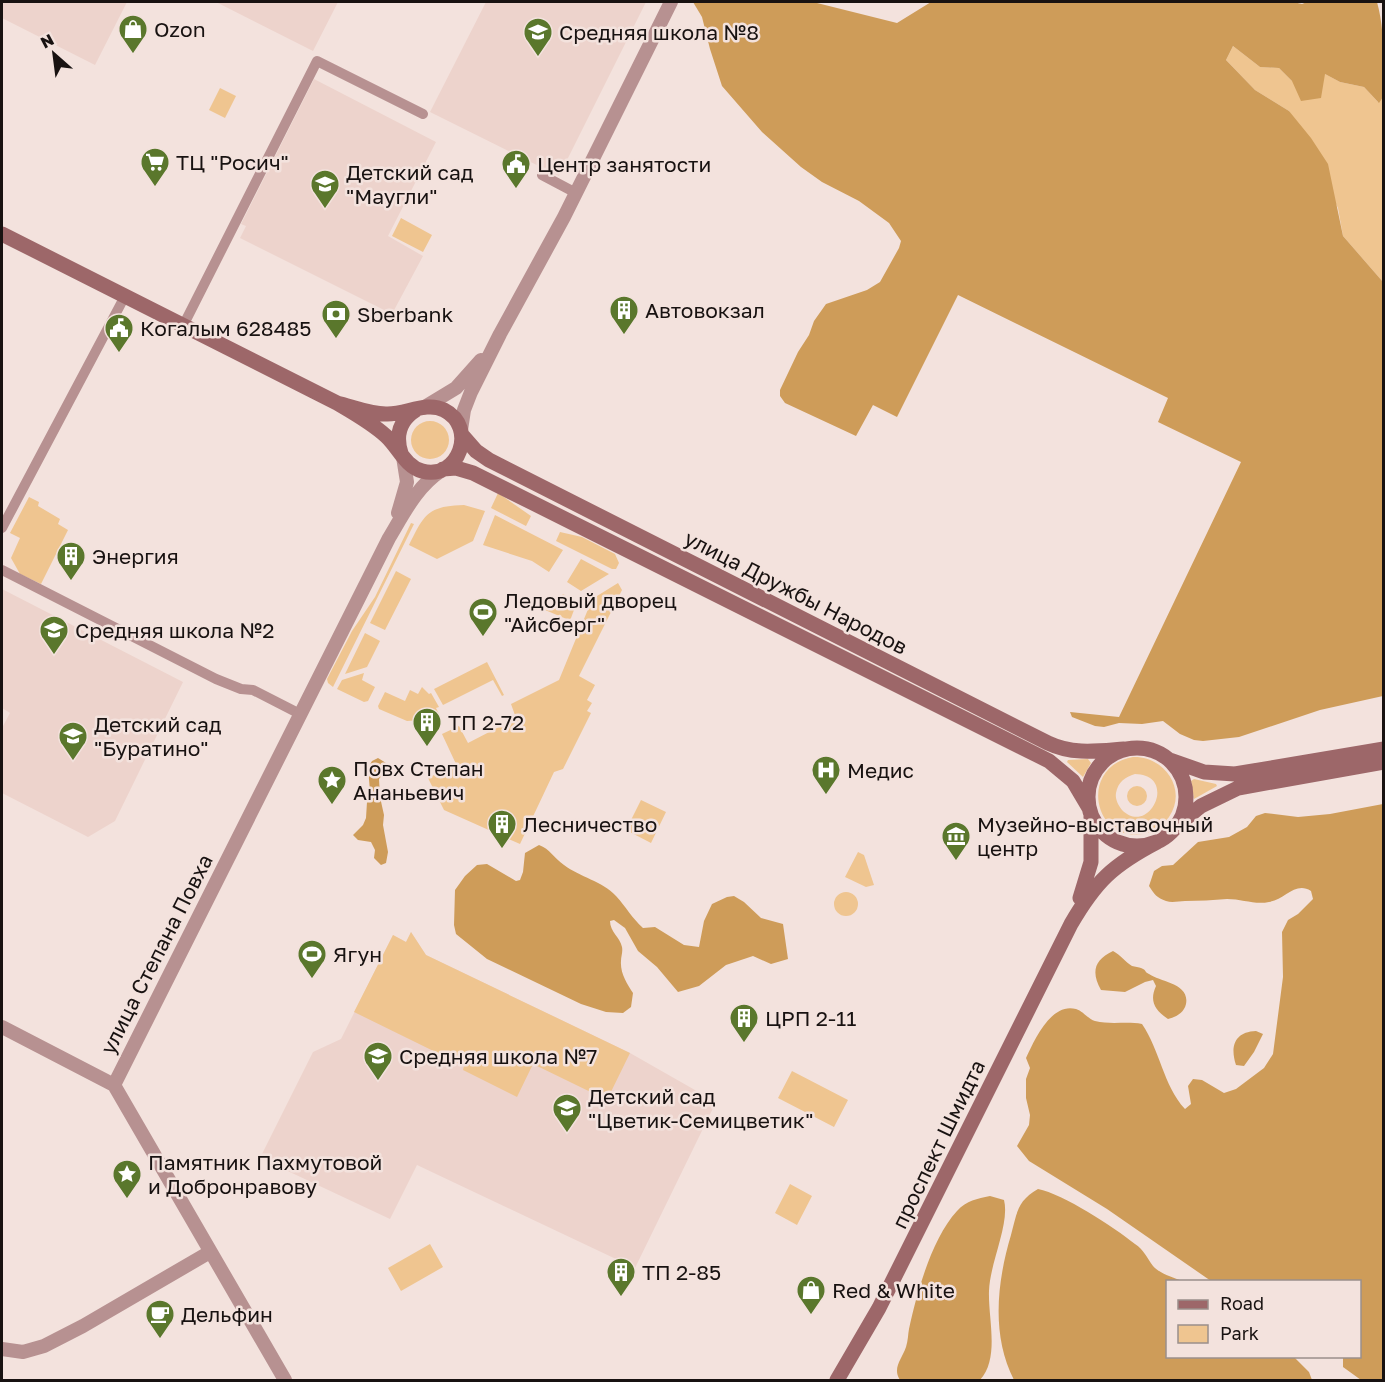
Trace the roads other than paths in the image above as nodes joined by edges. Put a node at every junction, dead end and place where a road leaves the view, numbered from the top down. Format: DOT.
graph roads {
  1 [pos="671,2"];
  2 [pos="423,114"];
  3 [pos="542,175"];
  4 [pos="576,193"];
  5 [pos="2,234"];
  6 [pos="124,296"];
  7 [pos="183,326"];
  8 [pos="500,334"];
  9 [pos="337,403"];
  10 [pos="418,410"];
  11 [pos="462,432"];
  12 [pos="402,455"];
  13 [pos="443,469"];
  14 [pos="2,528"];
  15 [pos="389,538"];
  16 [pos="2,570"];
  17 [pos="300,714"];
  18 [pos="1124,749"];
  19 [pos="1383,749"];
  20 [pos="1170,760"];
  21 [pos="1383,762"];
  22 [pos="1089,810"];
  23 [pos="1171,832"];
  24 [pos="1157,842"];
  25 [pos="1071,924"];
  26 [pos="2,1027"];
  27 [pos="114,1085"];
  28 [pos="210,1252"];
  29 [pos="2,1349"];
  30 [pos="285,1380"];
  31 [pos="837,1380"];
  1 -- 4 [label="street"];
  2 -- 7 [label="street"];
  3 -- 4 [label="street"];
  4 -- 8 [label="street"];
  5 -- 6 [label="main road"];
  6 -- 7 [label="main road"];
  6 -- 14 [label="street"];
  7 -- 9 [label="main road"];
  8 -- 10 [label="street"];
  8 -- 11 [label="street"];
  9 -- 10 [label="main road"];
  9 -- 12 [label="main road"];
  10 -- 11 [label="main road"];
  10 -- 12 [label="main road"];
  11 -- 13 [label="main road"];
  11 -- 18 [label="main road, улица Дружбы Народов"];
  12 -- 13 [label="main road"];
  12 -- 15 [label="street"];
  13 -- 15 [label="street"];
  13 -- 22 [label="main road, улица Дружбы Народов"];
  15 -- 17 [label="street, улица Степана Повха"];
  16 -- 17 [label="street"];
  17 -- 27 [label="street, улица Степана Повха"];
  18 -- 20 [label="main road"];
  18 -- 22 [label="main road"];
  19 -- 20 [label="main road"];
  20 -- 23 [label="main road"];
  21 -- 23 [label="main road"];
  22 -- 24 [label="main road"];
  22 -- 25 [label="main road, проспект Шмидта"];
  23 -- 24 [label="main road"];
  24 -- 25 [label="main road, проспект Шмидта"];
  25 -- 31 [label="main road, проспект Шмидта"];
  26 -- 27 [label="street"];
  27 -- 28 [label="street, улица Степана Повха"];
  28 -- 29 [label="street"];
  28 -- 30 [label="street, улица Степана Повха"];
}
